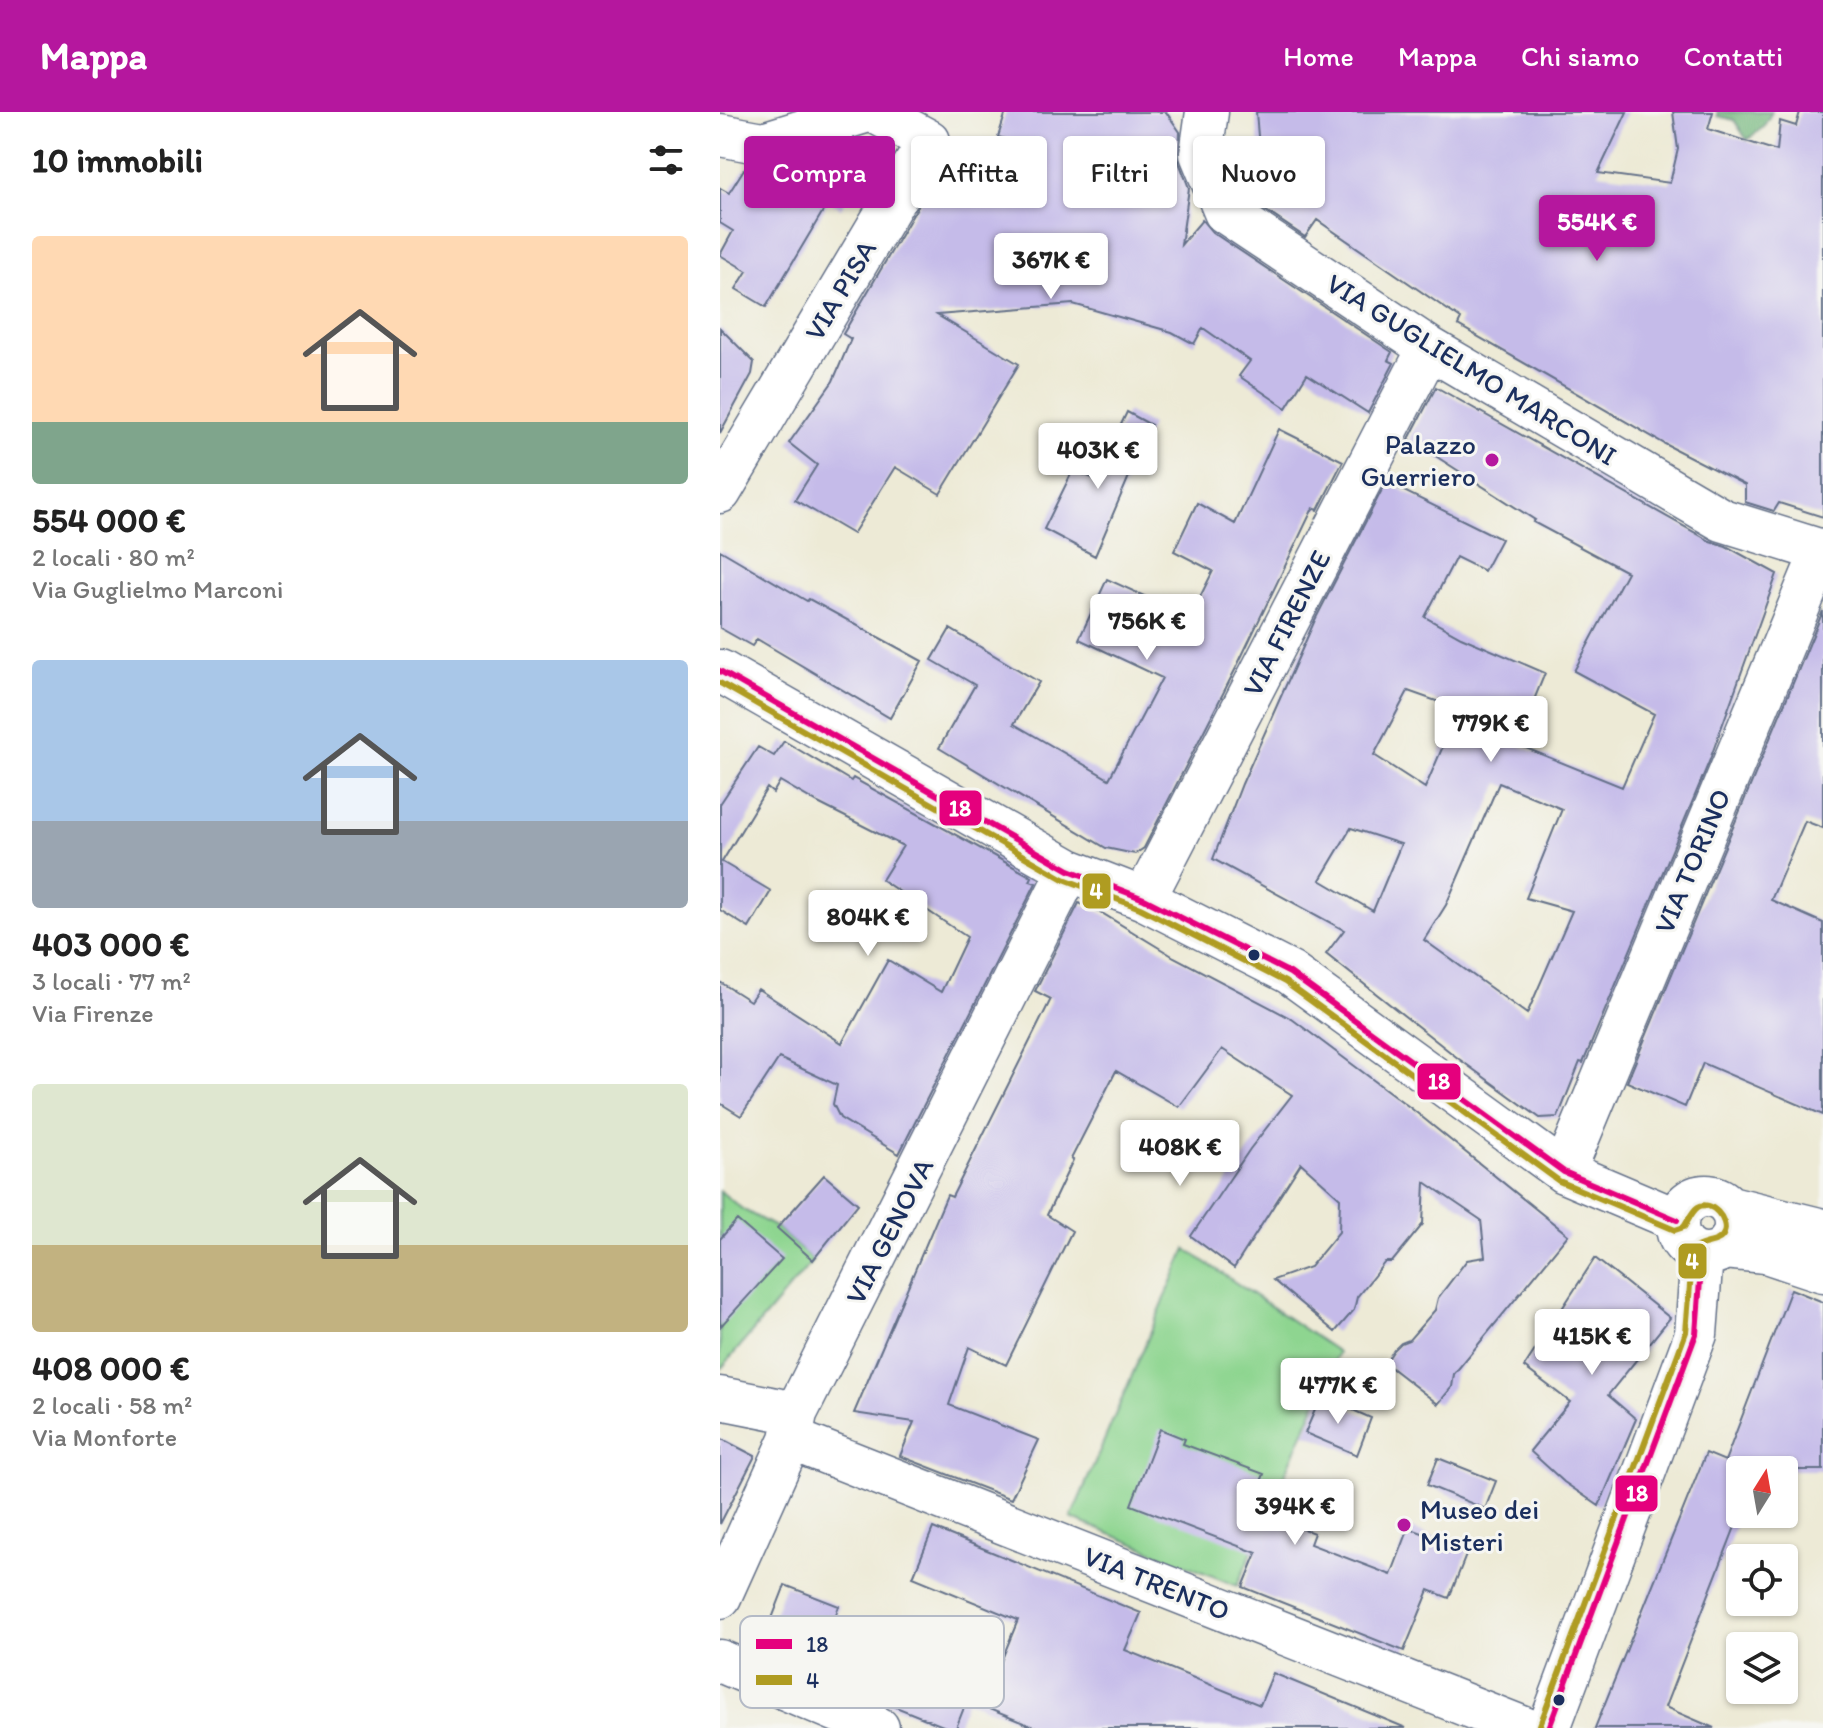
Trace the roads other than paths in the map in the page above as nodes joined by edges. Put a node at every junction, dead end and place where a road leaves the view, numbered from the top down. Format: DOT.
graph roads {
  1 [pos="865,112"];
  2 [pos="875,112"];
  3 [pos="1207,112"];
  4 [pos="720,135"];
  5 [pos="1429,348"];
  6 [pos="720,492"];
  7 [pos="1822,551"];
  8 [pos="720,671"];
  9 [pos="1069,870"];
  10 [pos="1144,899"];
  11 [pos="1564,1172"];
  12 [pos="1730,1207"];
  13 [pos="1677,1220"];
  14 [pos="1823,1230"];
  15 [pos="1713,1251"];
  16 [pos="1823,1271"];
  17 [pos="720,1398"];
  18 [pos="793,1426"];
  19 [pos="720,1597"];
  20 [pos="720,1661"];
  21 [pos="740,1670"];
  22 [pos="822,1708"];
  23 [pos="857,1724"];
  24 [pos="1524,1728"];
  25 [pos="1549,1728"];
  1 -- 4 [label="street"];
  2 -- 6 [label="street, VIA PISA"];
  3 -- 5 [label="street, VIA GUGLIELMO MARCONI"];
  5 -- 7 [label="street, VIA GUGLIELMO MARCONI"];
  5 -- 10 [label="street, VIA FIRENZE"];
  7 -- 11 [label="street, VIA TORINO"];
  8 -- 9 [label="street"];
  9 -- 10 [label="street"];
  9 -- 18 [label="street, VIA GENOVA"];
  10 -- 11 [label="street"];
  11 -- 13 [label="street"];
  12 -- 13 [label="street"];
  12 -- 14 [label="street"];
  12 -- 15 [label="street"];
  13 -- 15 [label="street"];
  15 -- 16 [label="street"];
  15 -- 25 [label="street"];
  17 -- 18 [label="street, VIA TRENTO"];
  18 -- 19 [label="street, VIA GENOVA"];
  18 -- 24 [label="street, VIA TRENTO"];
  20 -- 21 [label="street"];
  22 -- 23 [label="street"];
}
